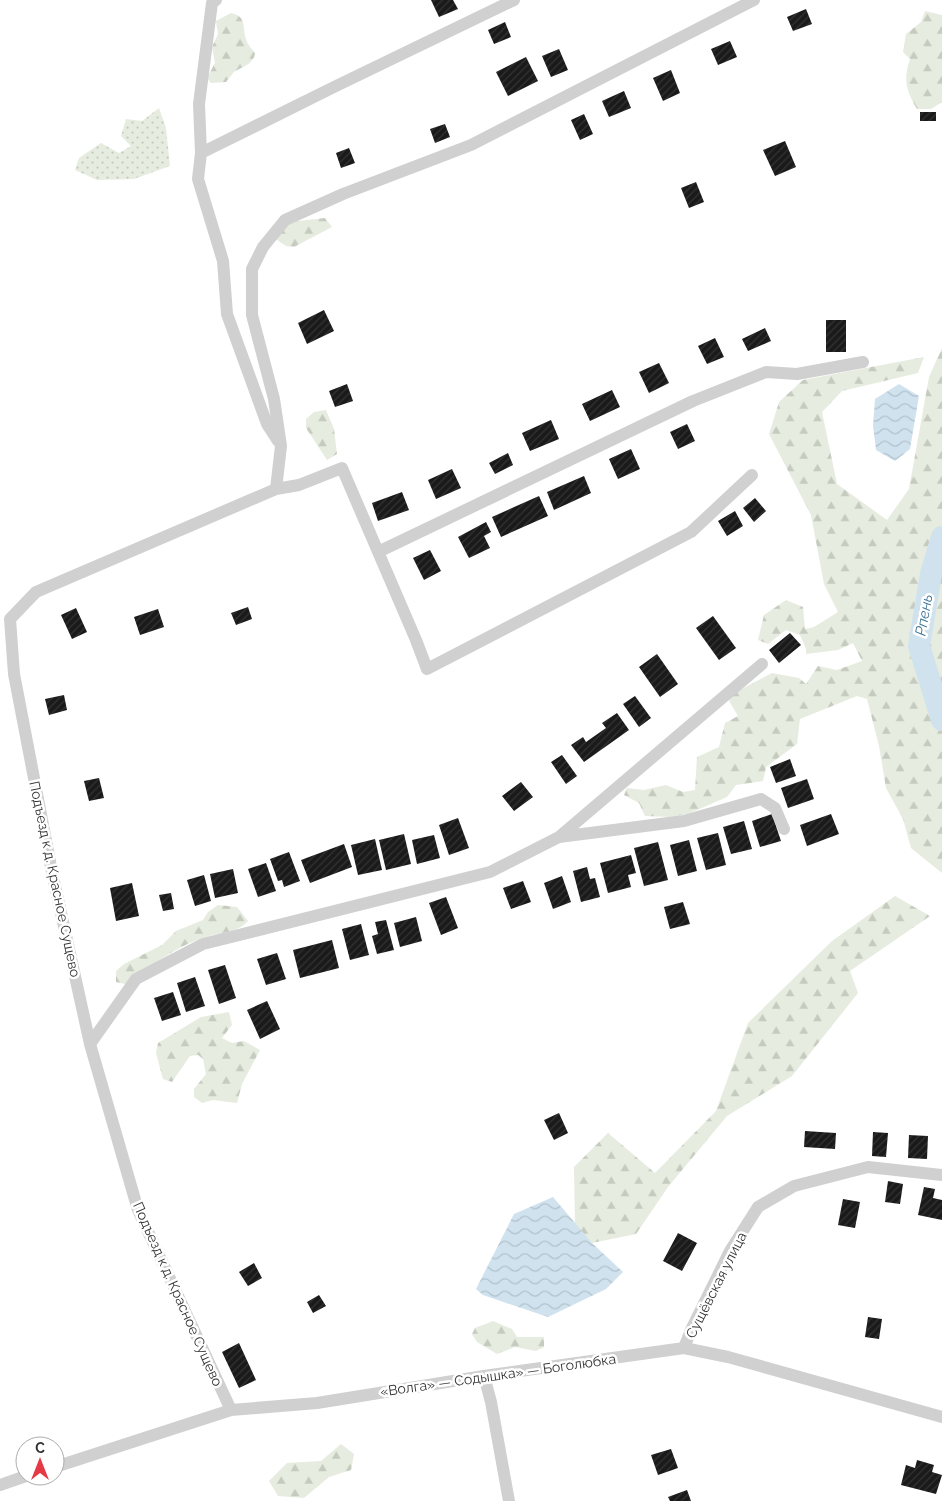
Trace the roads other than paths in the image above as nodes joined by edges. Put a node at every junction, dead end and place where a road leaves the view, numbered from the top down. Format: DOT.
graph roads {
  1 [pos="216,0"];
  2 [pos="514,0"];
  3 [pos="754,0"];
  4 [pos="201,153"];
  5 [pos="863,362"];
  6 [pos="281,446"];
  7 [pos="752,475"];
  8 [pos="276,489"];
  9 [pos="378,552"];
  10 [pos="762,664"];
  11 [pos="784,829"];
  12 [pos="559,837"];
  13 [pos="90,1044"];
  14 [pos="942,1175"];
  15 [pos="684,1348"];
  16 [pos="484,1376"];
  17 [pos="231,1410"];
  18 [pos="942,1417"];
  19 [pos="65,1464"];
  20 [pos="15,1480"];
  21 [pos="0,1485"];
  22 [pos="509,1501"];
  1 -- 4 [label="street"];
  2 -- 4 [label="street"];
  3 -- 6 [label="street"];
  4 -- 6 [label="street"];
  5 -- 9 [label="street"];
  6 -- 8 [label="street"];
  7 -- 9 [label="street"];
  8 -- 9 [label="street, Подъезд к д. Красное Сущево"];
  8 -- 13 [label="street, Подъезд к д. Красное Сущево"];
  10 -- 12 [label="street"];
  11 -- 12 [label="street"];
  12 -- 13 [label="street"];
  13 -- 17 [label="street, Подъезд к д. Красное Сущево"];
  14 -- 15 [label="street, Сущёвская улица"];
  15 -- 16 [label="street, «Волга» — Содышка» — Боголюбка"];
  15 -- 18 [label="street, «Волга» — Содышка» — Боголюбка"];
  16 -- 17 [label="street, «Волга» — Содышка» — Боголюбка"];
  16 -- 22 [label="street"];
  17 -- 19 [label="street, «Волга» — Содышка» — Боголюбка"];
  20 -- 21 [label="street"];
}
